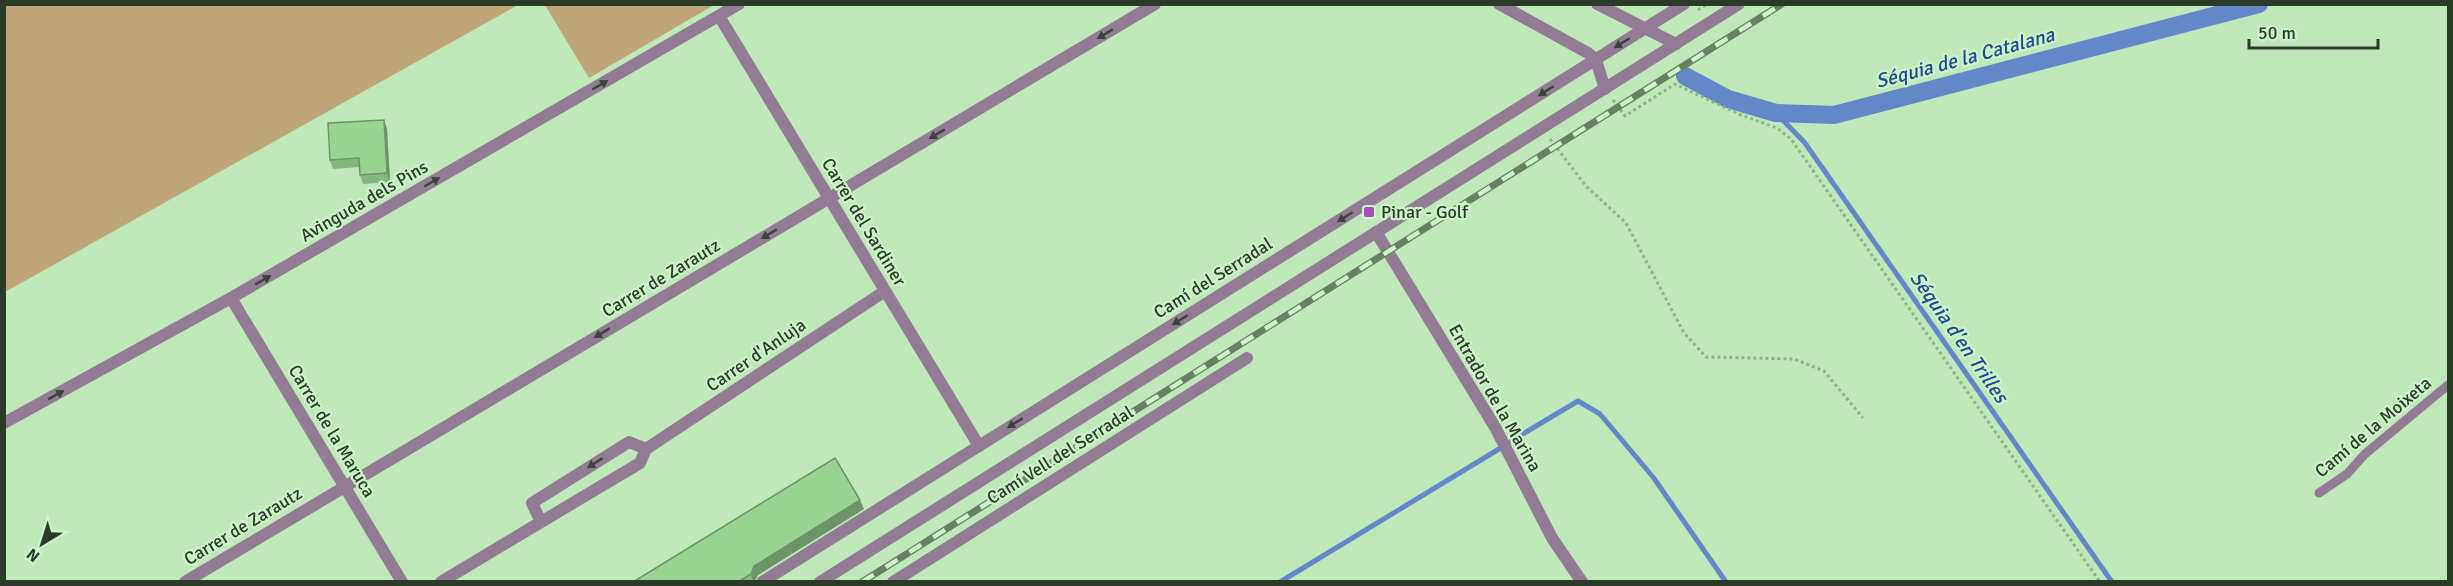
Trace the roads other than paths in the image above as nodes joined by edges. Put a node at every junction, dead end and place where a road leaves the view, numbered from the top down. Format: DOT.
graph roads {
  1 [pos="739,4"];
  2 [pos="1155,4"];
  3 [pos="1499,4"];
  4 [pos="1597,4"];
  5 [pos="1684,4"];
  6 [pos="1739,4"];
  7 [pos="719,16"];
  8 [pos="1645,29"];
  9 [pos="1676,44"];
  10 [pos="1596,60"];
  11 [pos="1605,88"];
  12 [pos="829,198"];
  13 [pos="1376,232"];
  14 [pos="885,291"];
  15 [pos="231,298"];
  16 [pos="1247,358"];
  17 [pos="2448,385"];
  18 [pos="4,423"];
  19 [pos="979,446"];
  20 [pos="646,449"];
  21 [pos="345,486"];
  22 [pos="2319,493"];
  23 [pos="542,522"];
  24 [pos="185,582"];
  25 [pos="402,582"];
  26 [pos="441,582"];
  27 [pos="762,582"];
  28 [pos="820,582"];
  29 [pos="893,582"];
  30 [pos="1582,582"];
  1 -- 7 [label="street, Avinguda dels Pins"];
  2 -- 12 [label="street, Carrer de Zarautz, one-way"];
  3 -- 10 [label="street"];
  4 -- 8 [label="street"];
  5 -- 8 [label="street, Camí del Serradal"];
  6 -- 9 [label="street"];
  7 -- 12 [label="street, Carrer del Sardiner"];
  15 -- 7 [label="street, Avinguda dels Pins, one-way"];
  8 -- 9 [label="street"];
  8 -- 10 [label="street, Camí del Serradal, one-way"];
  9 -- 11 [label="street"];
  10 -- 11 [label="street"];
  10 -- 19 [label="street, Camí del Serradal, one-way"];
  11 -- 13 [label="street"];
  12 -- 14 [label="street, Carrer del Sardiner"];
  12 -- 21 [label="street, Carrer de Zarautz, one-way"];
  13 -- 28 [label="street"];
  13 -- 30 [label="street, Entrador de la Marina"];
  14 -- 19 [label="street, Carrer del Sardiner"];
  14 -- 20 [label="street, Carrer d'Anluja"];
  18 -- 15 [label="street, Avinguda dels Pins, one-way"];
  15 -- 21 [label="street, Carrer de la Maruca"];
  16 -- 29 [label="street, Camí Vell del Serradal"];
  17 -- 22 [label="lane, Camí de la Moixeta"];
  19 -- 27 [label="street, Camí del Serradal"];
  20 -- 23 [label="street, Carrer d'Anluja"];
  20 -- 23 [label="street, one-way"];
  21 -- 24 [label="street, Carrer de Zarautz"];
  21 -- 25 [label="street, Carrer de la Maruca"];
  23 -- 26 [label="street, Carrer d'Anluja"];
}
